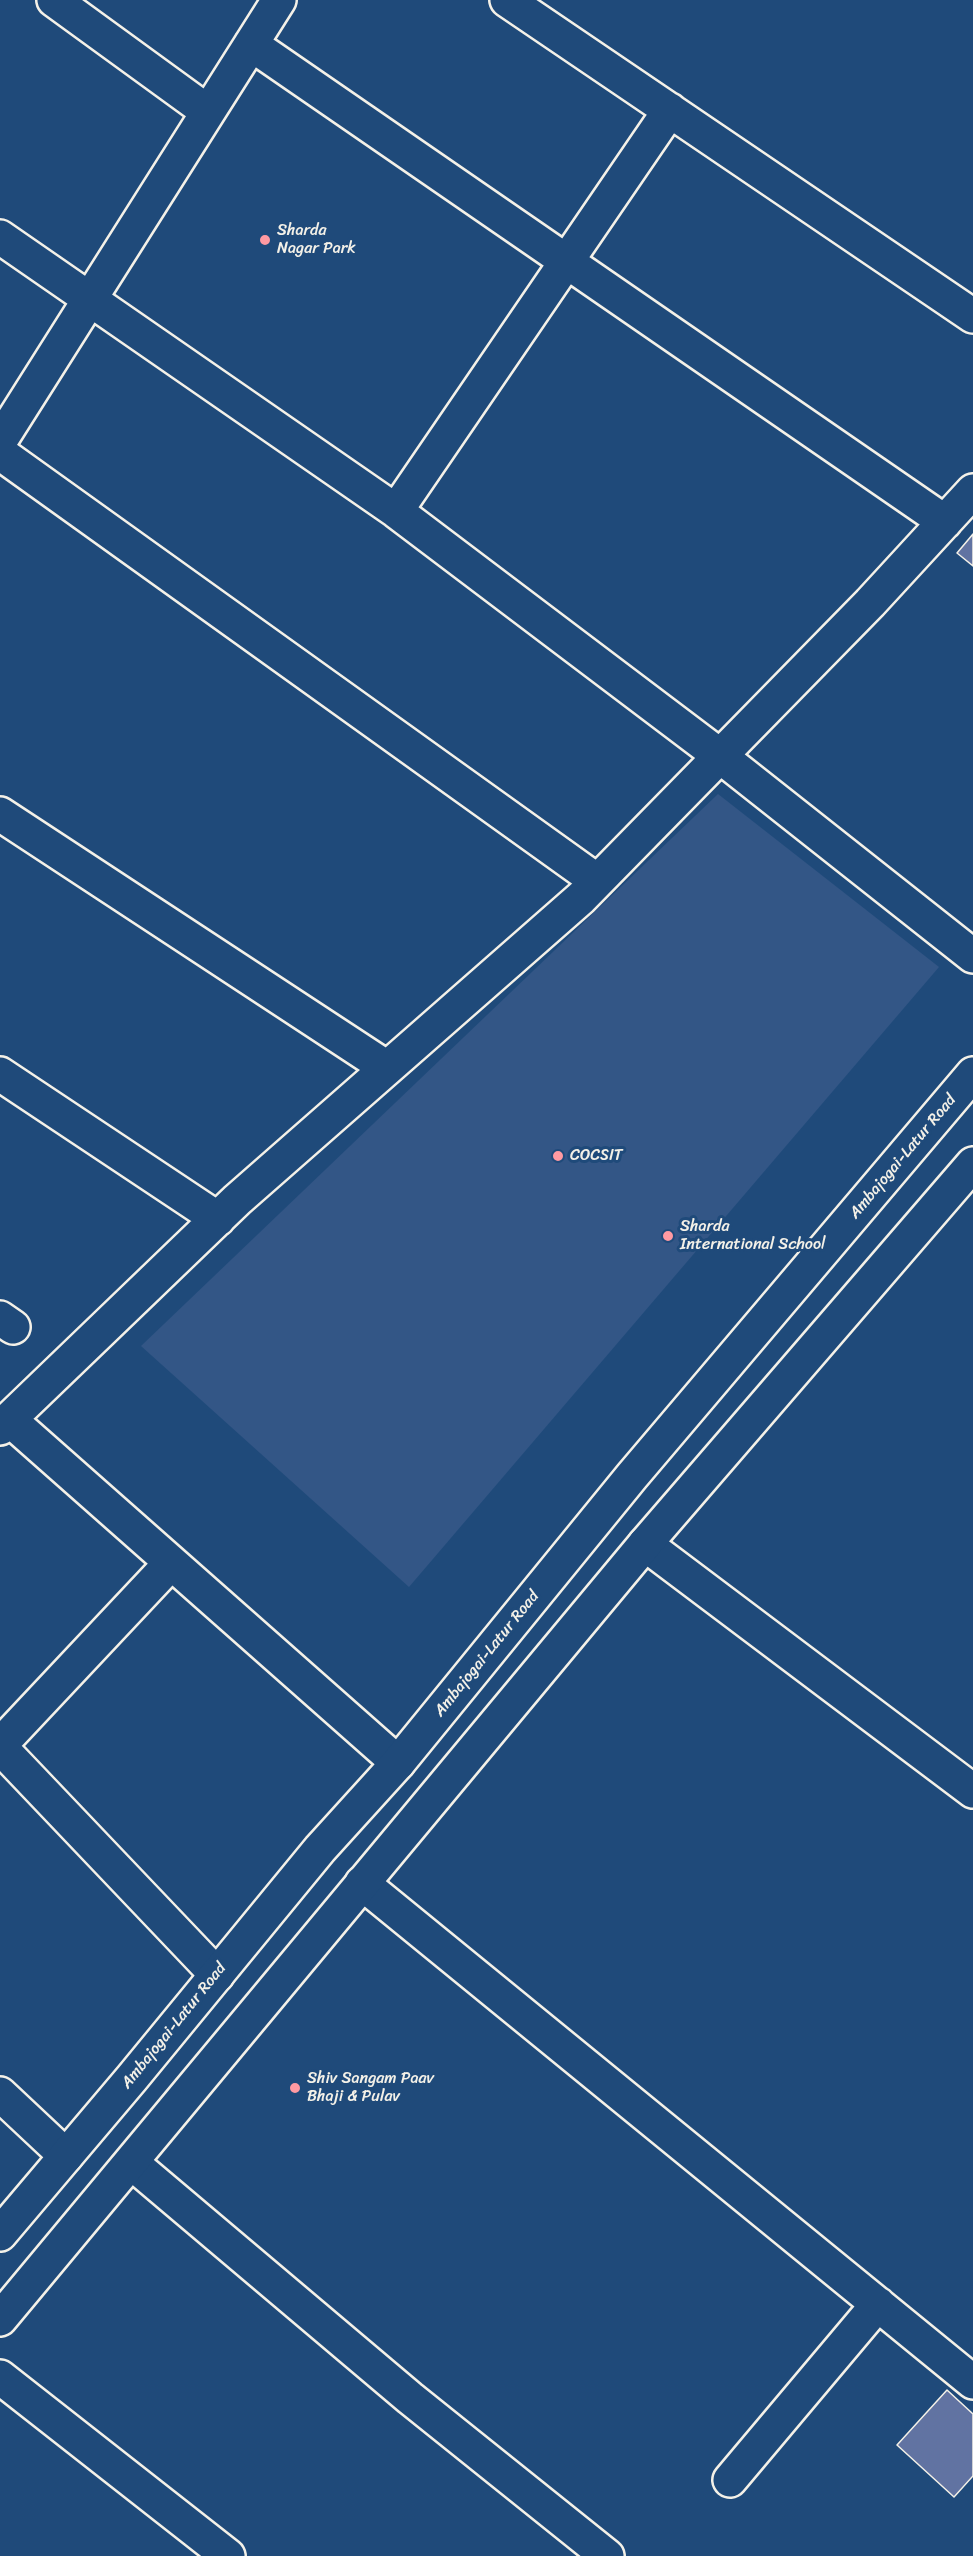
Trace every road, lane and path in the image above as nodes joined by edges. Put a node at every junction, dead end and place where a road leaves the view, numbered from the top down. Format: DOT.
graph roads {
  1 [pos="54,0"];
  2 [pos="279,0"];
  3 [pos="507,0"];
  4 [pos="251,44"];
  5 [pos="670,110"];
  6 [pos="208,112"];
  7 [pos="0,237"];
  8 [pos="567,262"];
  9 [pos="89,298"];
  10 [pos="973,316"];
  11 [pos="0,441"];
  12 [pos="0,453"];
  13 [pos="973,491"];
  14 [pos="396,511"];
  15 [pos="945,522"];
  16 [pos="720,756"];
  17 [pos="0,814"];
  18 [pos="597,881"];
  19 [pos="973,956"];
  20 [pos="387,1068"];
  21 [pos="0,1074"];
  22 [pos="970,1084"];
  23 [pos="973,1164"];
  24 [pos="218,1219"];
  25 [pos="4,1424"];
  26 [pos="645,1544"];
  27 [pos="171,1563"];
  28 [pos="0,1746"];
  29 [pos="398,1763"];
  30 [pos="973,1791"];
  31 [pos="362,1883"];
  32 [pos="217,1975"];
  33 [pos="0,2094"];
  34 [pos="66,2156"];
  35 [pos="132,2163"];
  36 [pos="0,2234"];
  37 [pos="878,2304"];
  38 [pos="0,2319"];
  39 [pos="0,2377"];
  40 [pos="973,2382"];
  41 [pos="730,2480"];
  42 [pos="228,2556"];
  43 [pos="607,2556"];
  1 -- 6 [label="street"];
  2 -- 4 [label="street"];
  3 -- 5 [label="street"];
  4 -- 6 [label="street"];
  4 -- 8 [label="street"];
  5 -- 8 [label="street"];
  5 -- 10 [label="street"];
  6 -- 9 [label="street"];
  7 -- 9 [label="street"];
  8 -- 14 [label="street"];
  8 -- 15 [label="street"];
  9 -- 11 [label="street"];
  9 -- 14 [label="street"];
  12 -- 18 [label="street"];
  13 -- 15 [label="street"];
  14 -- 16 [label="street"];
  15 -- 16 [label="street"];
  16 -- 18 [label="street"];
  16 -- 19 [label="street"];
  17 -- 20 [label="street"];
  18 -- 20 [label="street"];
  20 -- 24 [label="street"];
  21 -- 24 [label="street"];
  22 -- 29 [label="street, Ambajogai-Latur Road"];
  23 -- 26 [label="street"];
  24 -- 25 [label="street"];
  25 -- 27 [label="street"];
  26 -- 30 [label="street"];
  26 -- 31 [label="street"];
  27 -- 28 [label="street"];
  27 -- 29 [label="street"];
  28 -- 32 [label="street"];
  29 -- 32 [label="street, Ambajogai-Latur Road"];
  31 -- 35 [label="street"];
  31 -- 37 [label="street"];
  32 -- 34 [label="street, Ambajogai-Latur Road"];
  33 -- 34 [label="street"];
  34 -- 36 [label="street, Ambajogai-Latur Road"];
  35 -- 38 [label="street"];
  35 -- 43 [label="street"];
  37 -- 40 [label="street"];
  37 -- 41 [label="street"];
  39 -- 42 [label="street"];
}
